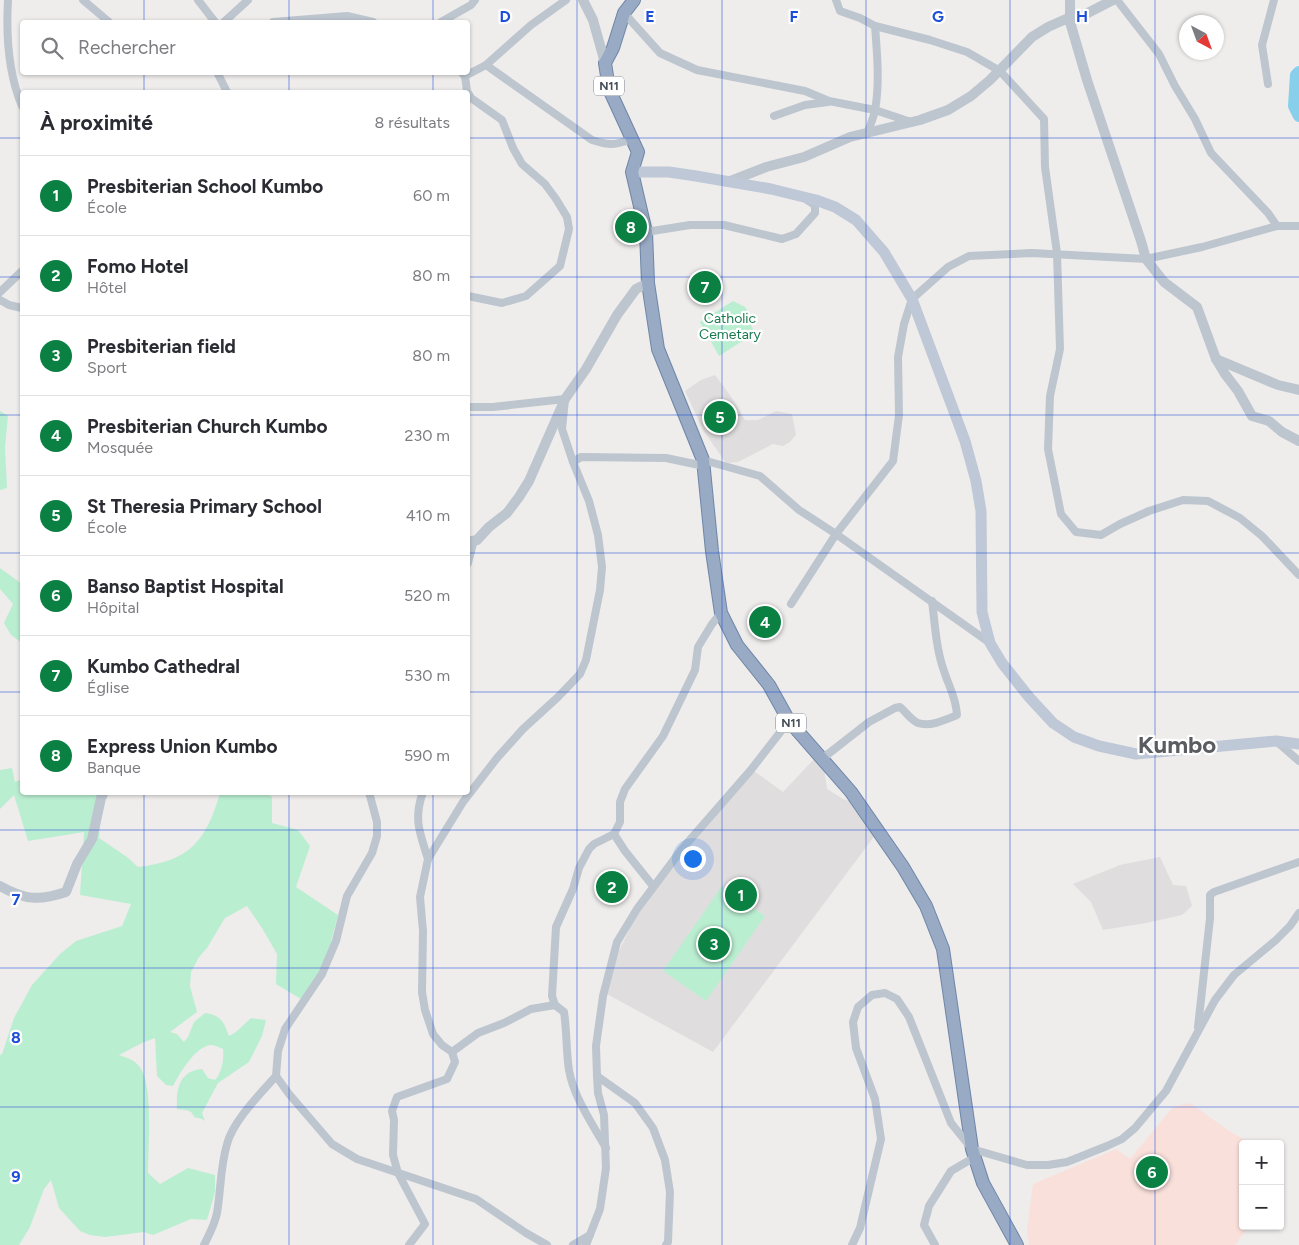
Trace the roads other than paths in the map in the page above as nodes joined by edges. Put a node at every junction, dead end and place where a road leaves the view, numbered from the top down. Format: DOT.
graph roads {
  1 [pos="8,0"];
  2 [pos="198,0"];
  3 [pos="248,0"];
  4 [pos="475,0"];
  5 [pos="566,0"];
  6 [pos="583,0"];
  7 [pos="634,0"];
  8 [pos="836,0"];
  9 [pos="1070,0"];
  10 [pos="1113,0"];
  11 [pos="1117,0"];
  12 [pos="1274,0"];
  13 [pos="88,2"];
  14 [pos="624,13"];
  15 [pos="107,20"];
  16 [pos="213,20"];
  17 [pos="226,20"];
  18 [pos="298,20"];
  19 [pos="364,20"];
  20 [pos="445,20"];
  21 [pos="1070,22"];
  22 [pos="875,26"];
  23 [pos="605,63"];
  24 [pos="486,65"];
  25 [pos="470,71"];
  26 [pos="1000,71"];
  27 [pos="218,75"];
  28 [pos="463,75"];
  29 [pos="1268,84"];
  30 [pos="226,90"];
  31 [pos="467,90"];
  32 [pos="470,96"];
  33 [pos="20,99"];
  34 [pos="829,101"];
  35 [pos="875,110"];
  36 [pos="774,116"];
  37 [pos="912,122"];
  38 [pos="868,132"];
  39 [pos="632,139"];
  40 [pos="632,172"];
  41 [pos="728,182"];
  42 [pos="798,196"];
  43 [pos="1277,226"];
  44 [pos="1299,226"];
  45 [pos="646,232"];
  46 [pos="1057,253"];
  47 [pos="1146,259"];
  48 [pos="20,273"];
  49 [pos="648,283"];
  50 [pos="0,292"];
  51 [pos="470,296"];
  52 [pos="912,299"];
  53 [pos="0,300"];
  54 [pos="20,308"];
  55 [pos="1216,359"];
  56 [pos="1299,390"];
  57 [pos="565,399"];
  58 [pos="470,407"];
  59 [pos="1299,442"];
  60 [pos="573,462"];
  61 [pos="703,463"];
  62 [pos="836,534"];
  63 [pos="471,541"];
  64 [pos="1299,575"];
  65 [pos="932,601"];
  66 [pos="791,604"];
  67 [pos="722,613"];
  68 [pos="990,643"];
  69 [pos="789,721"];
  70 [pos="1276,741"];
  71 [pos="1299,744"];
  72 [pos="823,758"];
  73 [pos="1299,761"];
  74 [pos="470,793"];
  75 [pos="102,795"];
  76 [pos="370,795"];
  77 [pos="422,795"];
  78 [pos="468,795"];
  79 [pos="614,834"];
  80 [pos="428,859"];
  81 [pos="1299,862"];
  82 [pos="0,886"];
  83 [pos="653,886"];
  84 [pos="1299,913"];
  85 [pos="555,1006"];
  86 [pos="1198,1032"];
  87 [pos="452,1052"];
  88 [pos="276,1076"];
  89 [pos="597,1076"];
  90 [pos="606,1148"];
  91 [pos="973,1153"];
  92 [pos="398,1173"];
  93 [pos="590,1235"];
  94 [pos="204,1245"];
  95 [pos="409,1245"];
  96 [pos="547,1245"];
  97 [pos="573,1245"];
  98 [pos="586,1245"];
  99 [pos="666,1245"];
  100 [pos="852,1245"];
  101 [pos="935,1245"];
  102 [pos="1017,1245"];
  1 -- 33 [label="street"];
  2 -- 16 [label="street"];
  3 -- 17 [label="street"];
  4 -- 20 [label="street"];
  5 -- 24 [label="street"];
  6 -- 23 [label="street"];
  7 -- 14 [label="highway, N11"];
  8 -- 22 [label="street"];
  9 -- 21 [label="street"];
  10 -- 21 [label="street"];
  11 -- 43 [label="street"];
  12 -- 29 [label="street"];
  13 -- 15 [label="street"];
  14 -- 23 [label="highway, N11"];
  14 -- 34 [label="street"];
  18 -- 19 [label="street"];
  21 -- 26 [label="street"];
  21 -- 47 [label="street"];
  22 -- 26 [label="street"];
  22 -- 35 [label="street"];
  23 -- 39 [label="highway, N11"];
  24 -- 25 [label="street"];
  24 -- 39 [label="street"];
  26 -- 37 [label="street"];
  26 -- 46 [label="street"];
  27 -- 30 [label="street"];
  28 -- 31 [label="street"];
  32 -- 51 [label="street"];
  34 -- 35 [label="street"];
  34 -- 36 [label="street"];
  35 -- 37 [label="street"];
  35 -- 38 [label="street"];
  37 -- 38 [label="street"];
  38 -- 41 [label="street"];
  39 -- 40 [label="highway, N11"];
  40 -- 41 [label="main road"];
  40 -- 45 [label="highway, N11"];
  41 -- 42 [label="main road"];
  42 -- 45 [label="street"];
  42 -- 52 [label="main road"];
  43 -- 44 [label="street"];
  43 -- 47 [label="street"];
  45 -- 49 [label="highway, N11"];
  46 -- 47 [label="street"];
  46 -- 52 [label="street"];
  46 -- 64 [label="street"];
  47 -- 55 [label="street"];
  48 -- 50 [label="street"];
  49 -- 57 [label="street"];
  49 -- 61 [label="highway, N11"];
  52 -- 62 [label="street"];
  52 -- 68 [label="main road"];
  53 -- 54 [label="street"];
  55 -- 56 [label="street"];
  55 -- 59 [label="street"];
  57 -- 58 [label="street"];
  57 -- 60 [label="street"];
  57 -- 63 [label="street"];
  60 -- 61 [label="street"];
  60 -- 74 [label="street"];
  61 -- 62 [label="street"];
  61 -- 67 [label="highway, N11"];
  62 -- 65 [label="street"];
  62 -- 66 [label="street"];
  65 -- 68 [label="street"];
  65 -- 72 [label="street"];
  67 -- 69 [label="highway, N11"];
  67 -- 79 [label="street"];
  68 -- 70 [label="main road"];
  69 -- 72 [label="highway, N11"];
  69 -- 83 [label="street"];
  70 -- 71 [label="main road"];
  70 -- 73 [label="street"];
  72 -- 91 [label="highway, N11"];
  75 -- 82 [label="street"];
  76 -- 88 [label="street"];
  77 -- 80 [label="street"];
  78 -- 80 [label="street"];
  79 -- 83 [label="street"];
  79 -- 85 [label="street"];
  80 -- 87 [label="street"];
  81 -- 86 [label="street"];
  83 -- 89 [label="street"];
  84 -- 86 [label="street"];
  85 -- 87 [label="street"];
  85 -- 90 [label="street"];
  86 -- 91 [label="street"];
  87 -- 92 [label="street"];
  88 -- 92 [label="street"];
  88 -- 94 [label="street"];
  89 -- 90 [label="street"];
  89 -- 99 [label="street"];
  90 -- 93 [label="street"];
  91 -- 100 [label="street"];
  91 -- 101 [label="street"];
  91 -- 102 [label="highway, N11"];
  92 -- 95 [label="street"];
  92 -- 96 [label="street"];
  93 -- 97 [label="street"];
  93 -- 98 [label="street"];
}
